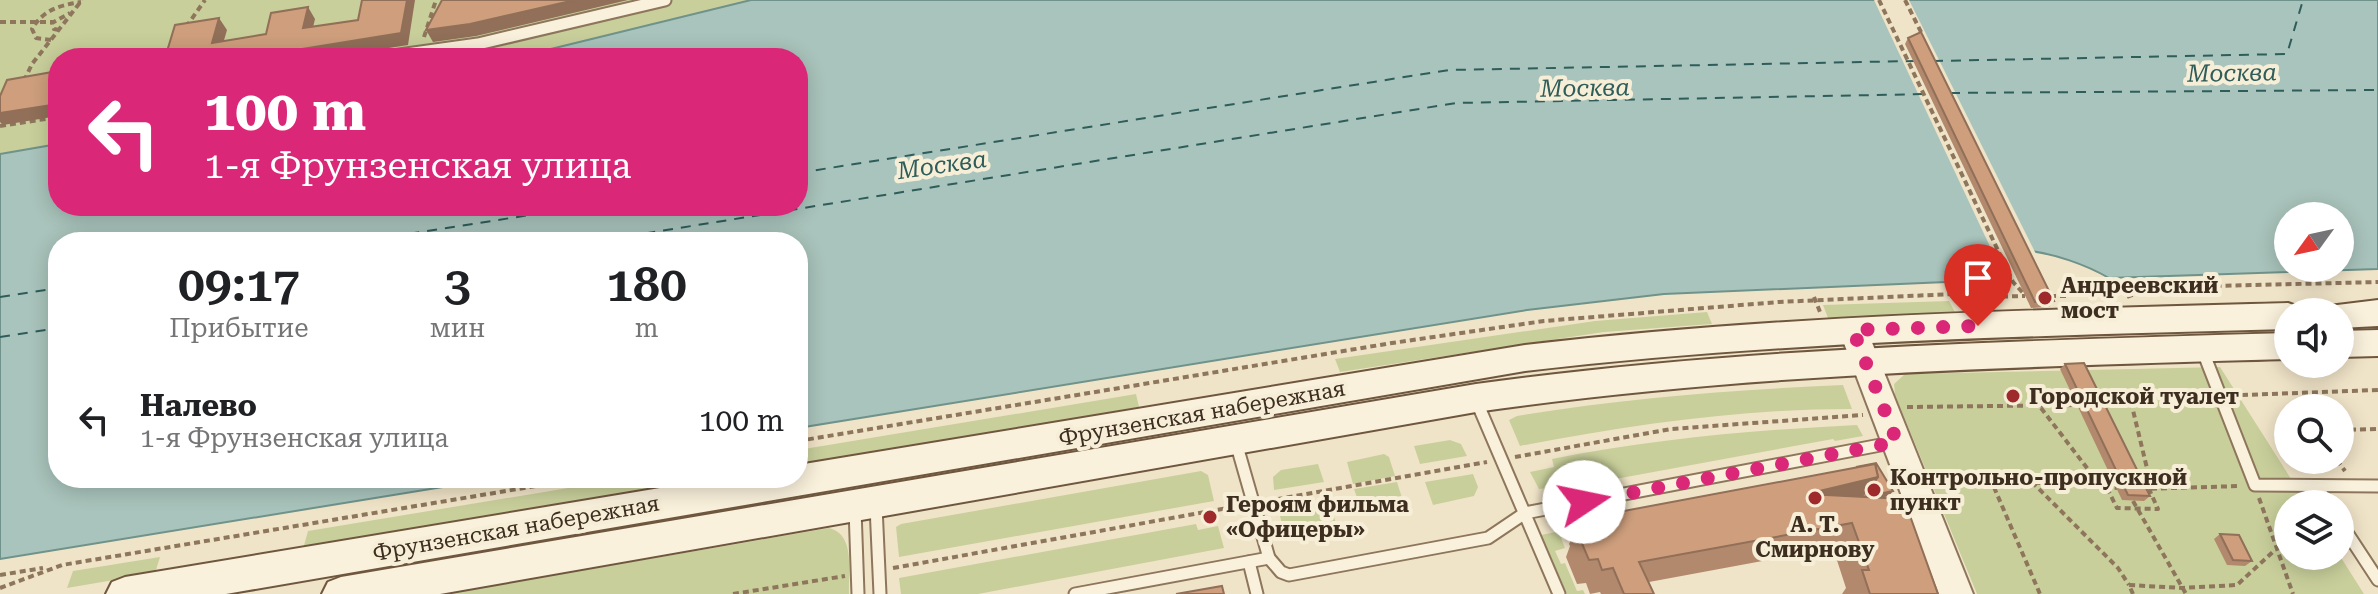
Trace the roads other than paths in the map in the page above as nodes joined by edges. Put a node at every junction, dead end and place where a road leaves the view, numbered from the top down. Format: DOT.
graph roads {
  1 [pos="665,0"];
  2 [pos="445,48"];
  3 [pos="2378,313"];
  4 [pos="2354,314"];
  5 [pos="2274,317"];
  6 [pos="2378,343"];
  7 [pos="2354,344"];
  8 [pos="1859,345"];
  9 [pos="2274,346"];
  10 [pos="2202,349"];
  11 [pos="1476,398"];
  12 [pos="1235,439"];
  13 [pos="1897,442"];
  14 [pos="808,479"];
  15 [pos="2317,486"];
  16 [pos="2378,486"];
  17 [pos="754,488"];
  18 [pos="2319,490"];
  19 [pos="865,503"];
  20 [pos="1525,513"];
  21 [pos="2354,543"];
  22 [pos="1269,558"];
  23 [pos="1249,562"];
  24 [pos="2378,580"];
  25 [pos="125,594"];
  26 [pos="341,594"];
  27 [pos="858,594"];
  28 [pos="880,594"];
  29 [pos="1075,594"];
  30 [pos="1257,594"];
  31 [pos="1559,594"];
  32 [pos="1956,594"];
  1 -- 2 [label="lane"];
  3 -- 4 [label="main road"];
  5 -- 8 [label="main road, Фрунзенская набережная"];
  6 -- 7 [label="main road"];
  8 -- 10 [label="main road, Фрунзенская набережная"];
  8 -- 11 [label="main road, Фрунзенская набережная"];
  8 -- 13 [label="street"];
  8 -- 14 [label="main road, Фрунзенская набережная"];
  9 -- 10 [label="main road, Фрунзенская набережная"];
  10 -- 15 [label="lane"];
  11 -- 12 [label="main road, Фрунзенская набережная"];
  11 -- 20 [label="lane"];
  12 -- 19 [label="main road, Фрунзенская набережная"];
  12 -- 22 [label="lane"];
  13 -- 20 [label="lane"];
  13 -- 32 [label="street"];
  15 -- 16 [label="lane"];
  15 -- 18 [label="lane"];
  17 -- 25 [label="main road, Фрунзенская набережная"];
  19 -- 26 [label="main road, Фрунзенская набережная"];
  19 -- 27 [label="lane"];
  19 -- 28 [label="lane"];
  20 -- 22 [label="lane"];
  20 -- 31 [label="lane"];
  21 -- 24 [label="lane"];
  22 -- 23 [label="lane"];
  23 -- 29 [label="lane"];
  23 -- 30 [label="lane"];
}
